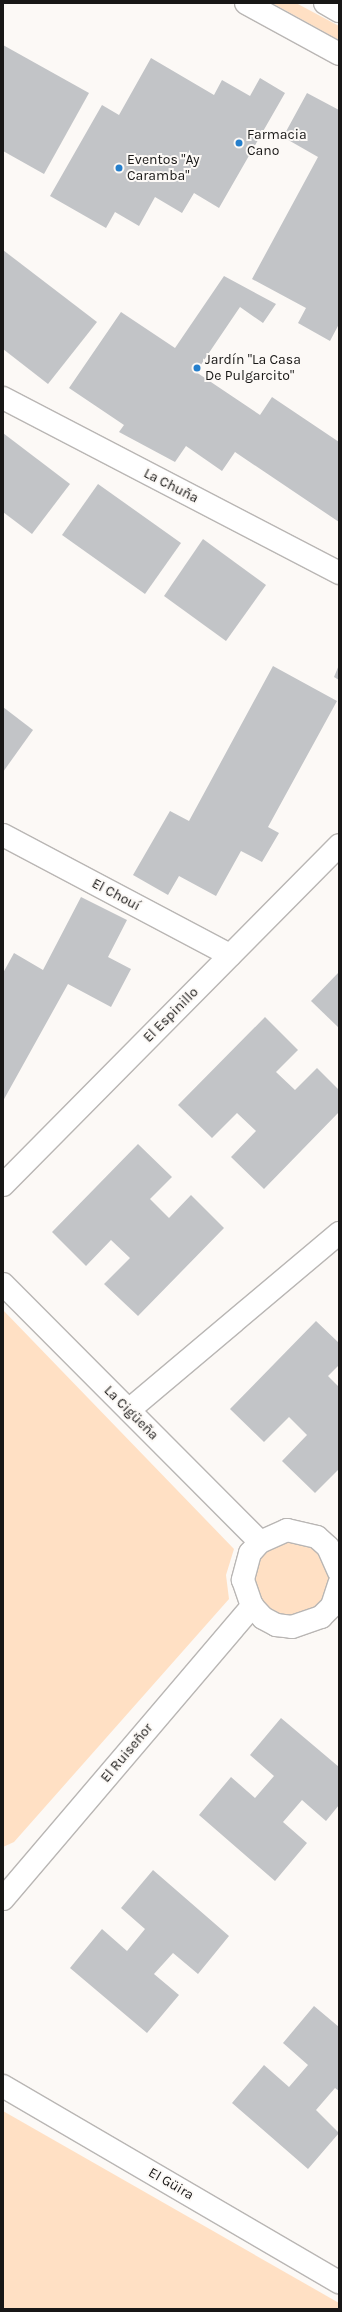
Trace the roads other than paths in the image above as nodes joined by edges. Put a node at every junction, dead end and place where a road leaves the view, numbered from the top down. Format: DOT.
graph roads {
  1 [pos="246,3"];
  2 [pos="325,3"];
  3 [pos="339,11"];
  4 [pos="339,54"];
  5 [pos="3,398"];
  6 [pos="339,573"];
  7 [pos="3,835"];
  8 [pos="339,845"];
  9 [pos="230,955"];
  10 [pos="3,1185"];
  11 [pos="339,1233"];
  12 [pos="3,1284"];
  13 [pos="129,1410"];
  14 [pos="260,1542"];
  15 [pos="334,1544"];
  16 [pos="339,1572"];
  17 [pos="339,1584"];
  18 [pos="252,1606"];
  19 [pos="5,1893"];
  20 [pos="3,2086"];
  21 [pos="339,2282"];
  1 -- 4 [label="street"];
  2 -- 3 [label="street"];
  5 -- 6 [label="street, La Chuña"];
  7 -- 9 [label="street, El Chouí"];
  8 -- 9 [label="street, El Espinillo"];
  9 -- 10 [label="street, El Espinillo"];
  11 -- 13 [label="street"];
  12 -- 13 [label="street, La Cigüeña"];
  13 -- 14 [label="street, La Cigüeña"];
  14 -- 15 [label="street"];
  14 -- 18 [label="street"];
  15 -- 16 [label="street"];
  17 -- 18 [label="street"];
  18 -- 19 [label="street, El Ruiseñor"];
  20 -- 21 [label="street, El Güira"];
}
